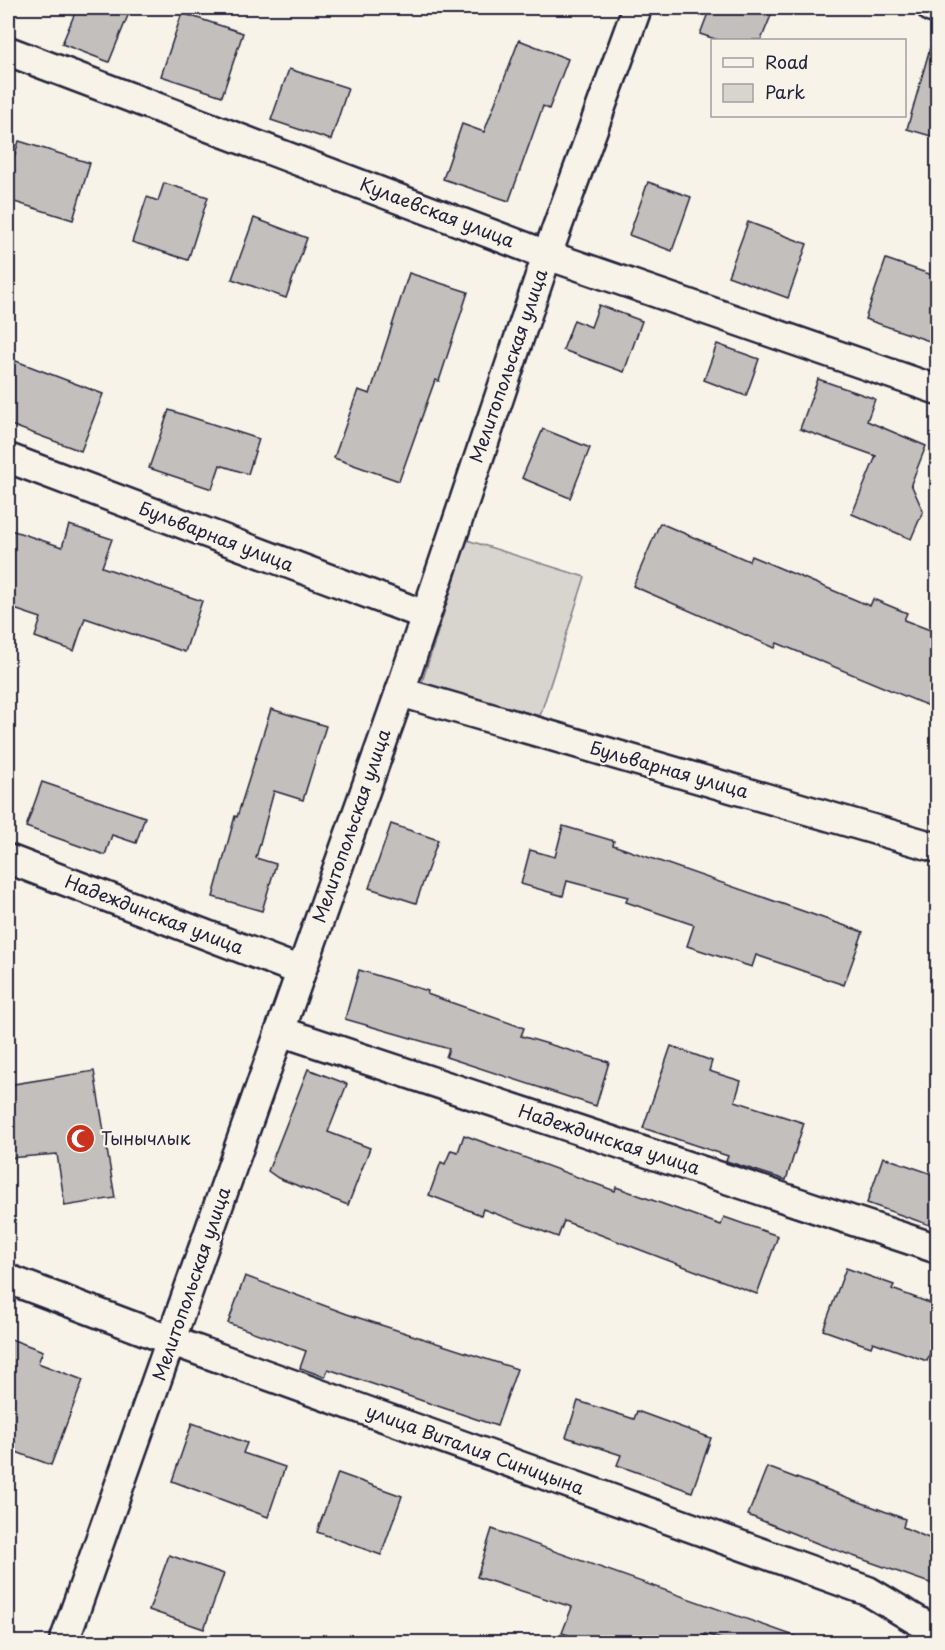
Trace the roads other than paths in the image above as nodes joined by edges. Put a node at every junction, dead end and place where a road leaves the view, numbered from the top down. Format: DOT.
graph roads {
  1 [pos="637,8"];
  2 [pos="932,8"];
  3 [pos="938,9"];
  4 [pos="8,51"];
  5 [pos="547,255"];
  6 [pos="938,390"];
  7 [pos="8,458"];
  8 [pos="424,615"];
  9 [pos="400,692"];
  10 [pos="938,848"];
  11 [pos="8,859"];
  12 [pos="301,971"];
  13 [pos="280,1031"];
  14 [pos="938,1249"];
  15 [pos="8,1279"];
  16 [pos="172,1341"];
  17 [pos="938,1633"];
  18 [pos="64,1642"];
  1 -- 5 [label="street, Мелитопольская улица"];
  2 -- 3 [label="street"];
  4 -- 5 [label="street, Кулаевская улица"];
  5 -- 6 [label="street, Кулаевская улица"];
  5 -- 8 [label="street, Мелитопольская улица"];
  7 -- 8 [label="street, Бульварная улица"];
  8 -- 9 [label="street, Мелитопольская улица"];
  9 -- 10 [label="street, Бульварная улица"];
  9 -- 12 [label="street, Мелитопольская улица"];
  11 -- 12 [label="street, Надеждинская улица"];
  12 -- 13 [label="street, Мелитопольская улица"];
  13 -- 14 [label="street, Надеждинская улица"];
  13 -- 16 [label="street, Мелитопольская улица"];
  15 -- 16 [label="street, улица Виталия Синицына"];
  16 -- 17 [label="street, улица Виталия Синицына"];
  16 -- 18 [label="street, Мелитопольская улица"];
}
